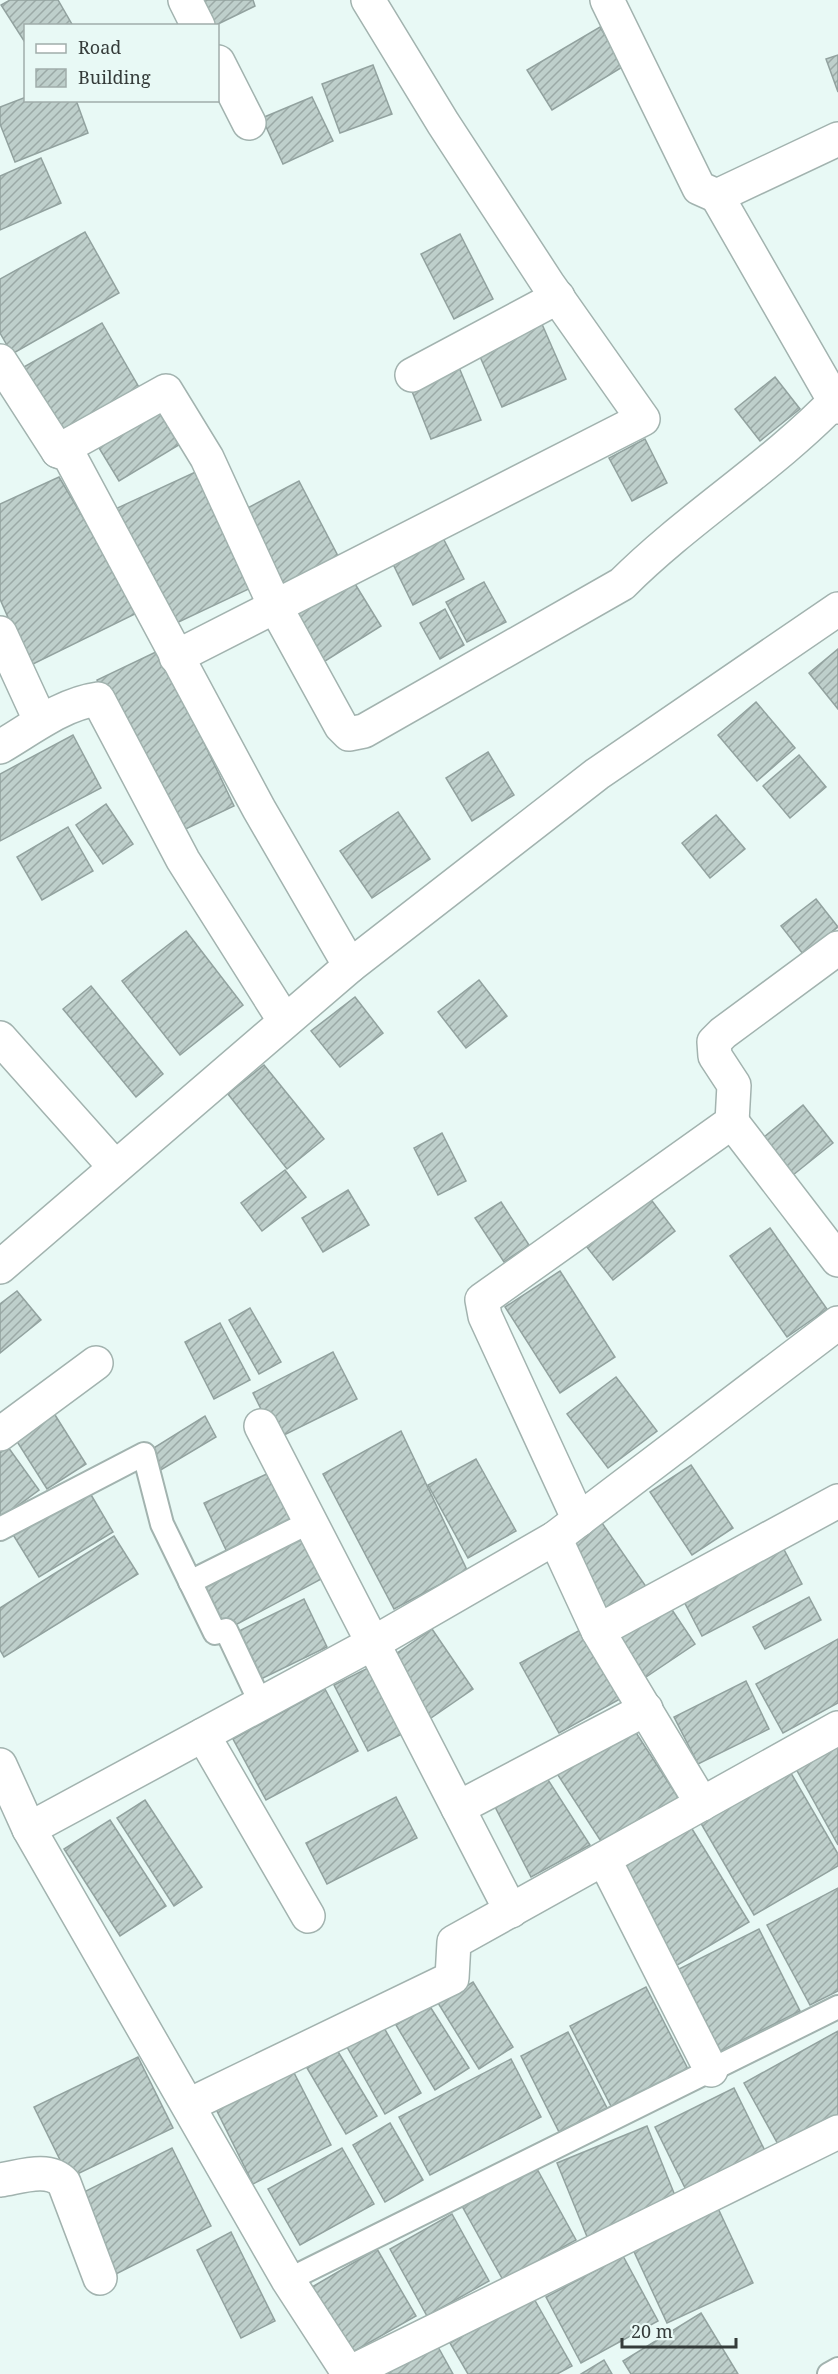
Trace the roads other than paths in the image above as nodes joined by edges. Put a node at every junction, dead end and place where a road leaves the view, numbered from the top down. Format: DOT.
graph roads {
  1 [pos="185,0"];
  2 [pos="368,0"];
  3 [pos="607,0"];
  4 [pos="197,24"];
  5 [pos="219,64"];
  6 [pos="249,123"];
  7 [pos="838,140"];
  8 [pos="717,196"];
  9 [pos="558,297"];
  10 [pos="0,361"];
  11 [pos="412,375"];
  12 [pos="837,402"];
  13 [pos="58,452"];
  14 [pos="275,606"];
  15 [pos="838,609"];
  16 [pos="0,633"];
  17 [pos="176,657"];
  18 [pos="40,720"];
  19 [pos="0,747"];
  20 [pos="836,954"];
  21 [pos="350,966"];
  22 [pos="284,1020"];
  23 [pos="0,1038"];
  24 [pos="732,1122"];
  25 [pos="115,1167"];
  26 [pos="838,1260"];
  27 [pos="0,1267"];
  28 [pos="838,1323"];
  29 [pos="96,1363"];
  30 [pos="261,1426"];
  31 [pos="0,1434"];
  32 [pos="838,1501"];
  33 [pos="312,1521"];
  34 [pos="0,1529"];
  35 [pos="567,1529"];
  36 [pos="190,1582"];
  37 [pos="598,1631"];
  38 [pos="375,1642"];
  39 [pos="261,1704"];
  40 [pos="646,1709"];
  41 [pos="838,1728"];
  42 [pos="204,1735"];
  43 [pos="0,1765"];
  44 [pos="702,1804"];
  45 [pos="458,1808"];
  46 [pos="29,1829"];
  47 [pos="603,1859"];
  48 [pos="511,1911"];
  49 [pos="308,1916"];
  50 [pos="838,2007"];
  51 [pos="711,2070"];
  52 [pos="189,2105"];
  53 [pos="838,2133"];
  54 [pos="0,2180"];
  55 [pos="100,2278"];
  56 [pos="288,2280"];
  57 [pos="838,2369"];
  58 [pos="349,2373"];
  59 [pos="830,2374"];
  1 -- 4 [label="street"];
  2 -- 9 [label="street"];
  3 -- 8 [label="street"];
  5 -- 6 [label="street"];
  7 -- 8 [label="street"];
  8 -- 12 [label="street"];
  9 -- 11 [label="street"];
  9 -- 14 [label="street"];
  10 -- 13 [label="street"];
  12 -- 14 [label="street"];
  13 -- 14 [label="street"];
  13 -- 17 [label="street"];
  14 -- 17 [label="street"];
  15 -- 21 [label="street"];
  16 -- 18 [label="street"];
  17 -- 21 [label="street"];
  18 -- 19 [label="street"];
  18 -- 22 [label="street"];
  20 -- 24 [label="street"];
  21 -- 22 [label="street"];
  22 -- 25 [label="street"];
  23 -- 25 [label="street"];
  24 -- 26 [label="street"];
  24 -- 35 [label="street"];
  25 -- 27 [label="street"];
  28 -- 35 [label="street"];
  29 -- 31 [label="street"];
  30 -- 33 [label="street"];
  32 -- 37 [label="street"];
  33 -- 36 [label="lane"];
  33 -- 38 [label="street"];
  34 -- 36 [label="lane"];
  35 -- 37 [label="street"];
  35 -- 38 [label="street"];
  36 -- 39 [label="lane"];
  37 -- 40 [label="street"];
  38 -- 39 [label="street"];
  38 -- 45 [label="street"];
  39 -- 42 [label="street"];
  40 -- 44 [label="street"];
  40 -- 45 [label="street"];
  41 -- 44 [label="street"];
  42 -- 46 [label="street"];
  42 -- 49 [label="street"];
  43 -- 46 [label="street"];
  44 -- 47 [label="street"];
  45 -- 48 [label="street"];
  46 -- 52 [label="street"];
  47 -- 48 [label="street"];
  47 -- 51 [label="street"];
  48 -- 52 [label="street"];
  50 -- 51 [label="lane"];
  51 -- 56 [label="lane"];
  52 -- 56 [label="street"];
  53 -- 58 [label="street"];
  54 -- 55 [label="street"];
  56 -- 58 [label="street"];
  57 -- 59 [label="lane"];
}
